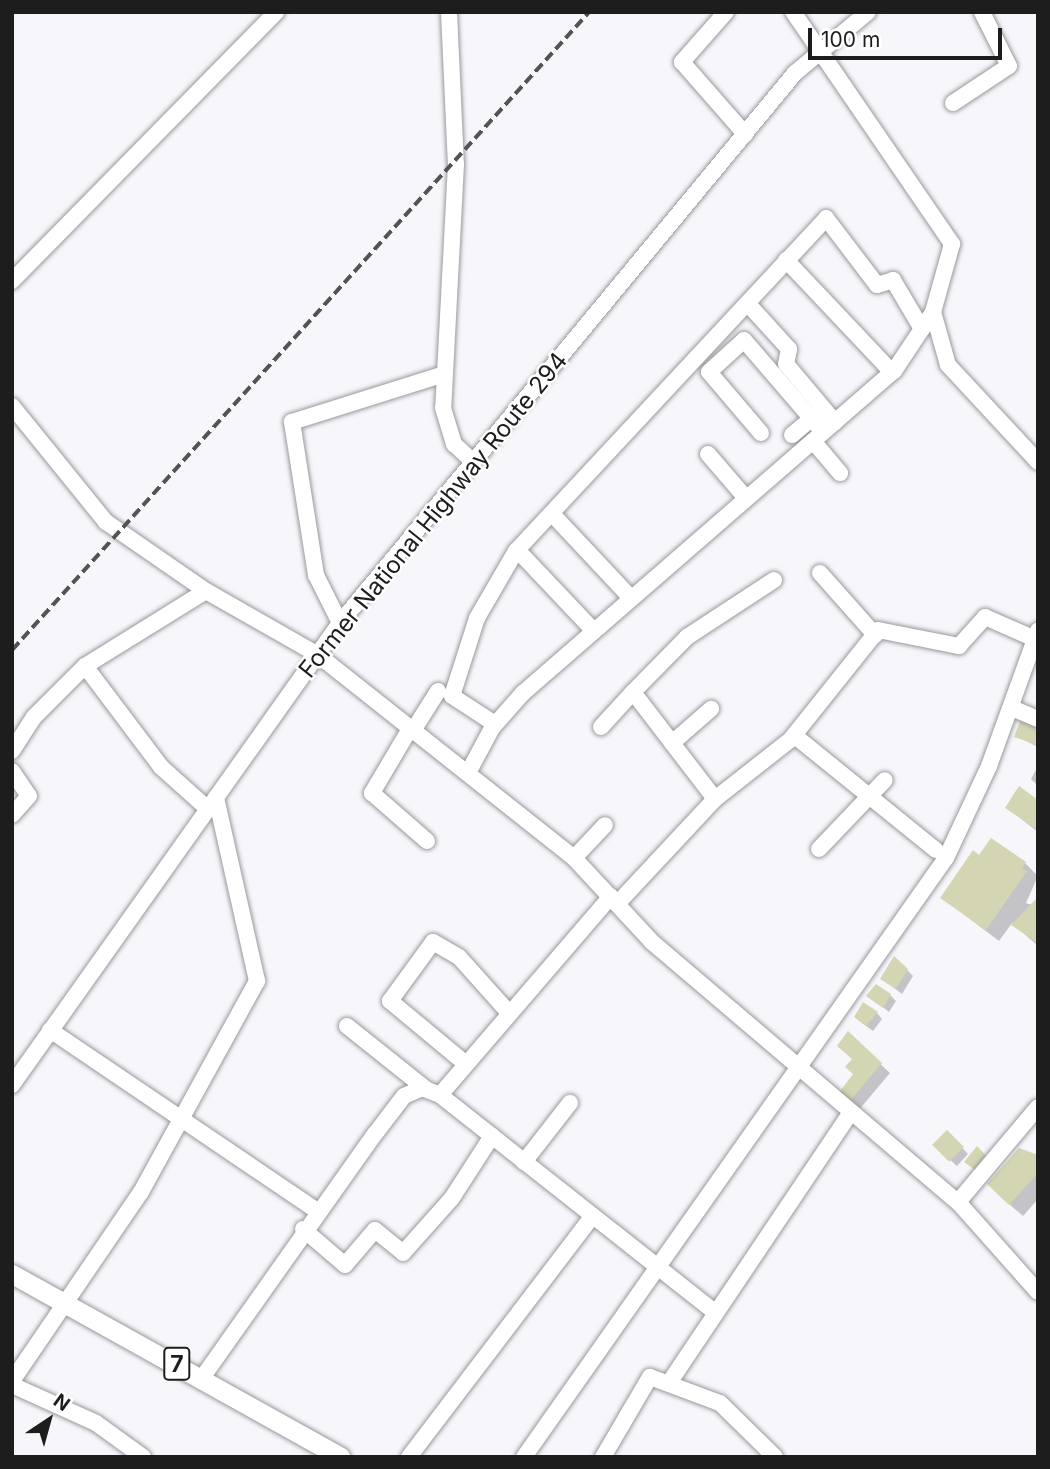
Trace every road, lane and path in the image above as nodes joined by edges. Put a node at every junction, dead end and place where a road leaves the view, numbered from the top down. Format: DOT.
graph roads {
  1 [pos="276,12"];
  2 [pos="449,12"];
  3 [pos="726,12"];
  4 [pos="793,12"];
  5 [pos="868,12"];
  6 [pos="982,12"];
  7 [pos="822,48"];
  8 [pos="953,103"];
  9 [pos="745,134"];
  10 [pos="786,260"];
  11 [pos="12,281"];
  12 [pos="748,304"];
  13 [pos="933,312"];
  14 [pos="922,329"];
  15 [pos="892,372"];
  16 [pos="444,374"];
  17 [pos="12,406"];
  18 [pos="811,419"];
  19 [pos="823,431"];
  20 [pos="761,433"];
  21 [pos="792,435"];
  22 [pos="708,454"];
  23 [pos="473,462"];
  24 [pos="1038,462"];
  25 [pos="839,473"];
  26 [pos="747,498"];
  27 [pos="555,517"];
  28 [pos="522,555"];
  29 [pos="820,573"];
  30 [pos="774,580"];
  31 [pos="206,592"];
  32 [pos="631,598"];
  33 [pos="341,623"];
  34 [pos="593,630"];
  35 [pos="1032,633"];
  36 [pos="875,635"];
  37 [pos="318,655"];
  38 [pos="85,666"];
  39 [pos="438,691"];
  40 [pos="633,692"];
  41 [pos="1012,708"];
  42 [pos="711,709"];
  43 [pos="1038,719"];
  44 [pos="495,724"];
  45 [pos="601,727"];
  46 [pos="413,728"];
  47 [pos="791,739"];
  48 [pos="672,743"];
  49 [pos="12,751"];
  50 [pos="12,771"];
  51 [pos="468,773"];
  52 [pos="885,780"];
  53 [pos="715,799"];
  54 [pos="867,799"];
  55 [pos="212,803"];
  56 [pos="17,812"];
  57 [pos="605,825"];
  58 [pos="427,841"];
  59 [pos="820,849"];
  60 [pos="936,850"];
  61 [pos="574,858"];
  62 [pos="614,900"];
  63 [pos="509,1013"];
  64 [pos="347,1026"];
  65 [pos="50,1030"];
  66 [pos="466,1064"];
  67 [pos="801,1068"];
  68 [pos="12,1085"];
  69 [pos="433,1092"];
  70 [pos="570,1103"];
  71 [pos="1038,1107"];
  72 [pos="851,1112"];
  73 [pos="186,1117"];
  74 [pos="492,1136"];
  75 [pos="524,1162"];
  76 [pos="958,1202"];
  77 [pos="317,1211"];
  78 [pos="592,1217"];
  79 [pos="303,1229"];
  80 [pos="657,1268"];
  81 [pos="12,1274"];
  82 [pos="1038,1292"];
  83 [pos="66,1303"];
  84 [pos="715,1312"];
  85 [pos="202,1378"];
  86 [pos="671,1380"];
  87 [pos="12,1383"];
  88 [pos="140,1456"];
  89 [pos="341,1457"];
  90 [pos="410,1457"];
  91 [pos="524,1457"];
  92 [pos="603,1457"];
  93 [pos="775,1457"];
  1 -- 11 [label="street"];
  2 -- 16 [label="street"];
  3 -- 9 [label="street"];
  4 -- 7 [label="street"];
  5 -- 7 [label="street, Former National Highway Route 294"];
  6 -- 8 [label="street"];
  7 -- 9 [label="street, Former National Highway Route 294"];
  7 -- 13 [label="street"];
  9 -- 23 [label="street, Former National Highway Route 294"];
  10 -- 12 [label="street"];
  10 -- 14 [label="street"];
  10 -- 15 [label="street"];
  12 -- 19 [label="street"];
  12 -- 44 [label="street"];
  13 -- 14 [label="street"];
  13 -- 24 [label="street"];
  14 -- 15 [label="street"];
  15 -- 19 [label="street"];
  16 -- 23 [label="street"];
  16 -- 33 [label="street"];
  17 -- 31 [label="street"];
  18 -- 19 [label="street"];
  18 -- 20 [label="street"];
  18 -- 21 [label="street"];
  19 -- 25 [label="street"];
  19 -- 26 [label="street"];
  22 -- 26 [label="street"];
  23 -- 33 [label="street, Former National Highway Route 294"];
  26 -- 32 [label="street"];
  27 -- 32 [label="street"];
  28 -- 34 [label="street"];
  29 -- 36 [label="street"];
  30 -- 40 [label="street"];
  31 -- 37 [label="street"];
  31 -- 38 [label="street"];
  32 -- 34 [label="street"];
  33 -- 37 [label="street, Former National Highway Route 294"];
  34 -- 44 [label="street"];
  35 -- 36 [label="street"];
  35 -- 41 [label="street"];
  36 -- 47 [label="street"];
  37 -- 46 [label="street"];
  37 -- 55 [label="street, Former National Highway Route 294"];
  38 -- 49 [label="street"];
  38 -- 55 [label="street"];
  39 -- 46 [label="street"];
  40 -- 45 [label="street"];
  40 -- 48 [label="street"];
  41 -- 43 [label="street"];
  41 -- 67 [label="street"];
  42 -- 48 [label="street"];
  44 -- 51 [label="street"];
  46 -- 51 [label="street"];
  46 -- 58 [label="street"];
  47 -- 53 [label="street"];
  47 -- 54 [label="street"];
  48 -- 53 [label="street"];
  50 -- 56 [label="street"];
  51 -- 61 [label="street"];
  52 -- 54 [label="street"];
  53 -- 62 [label="street"];
  54 -- 59 [label="street"];
  54 -- 60 [label="street"];
  55 -- 65 [label="street, Former National Highway Route 294"];
  55 -- 73 [label="street"];
  57 -- 61 [label="street"];
  61 -- 62 [label="street"];
  62 -- 63 [label="street"];
  62 -- 67 [label="street"];
  63 -- 66 [label="street"];
  63 -- 66 [label="street"];
  64 -- 69 [label="street"];
  65 -- 68 [label="street, Former National Highway Route 294"];
  65 -- 73 [label="street"];
  66 -- 69 [label="street"];
  67 -- 72 [label="street"];
  67 -- 80 [label="street"];
  69 -- 74 [label="street"];
  69 -- 77 [label="street"];
  70 -- 75 [label="street"];
  71 -- 76 [label="street"];
  72 -- 76 [label="street"];
  72 -- 84 [label="street"];
  73 -- 77 [label="street"];
  73 -- 83 [label="street"];
  74 -- 75 [label="street"];
  74 -- 79 [label="street"];
  75 -- 78 [label="street"];
  76 -- 82 [label="street"];
  77 -- 79 [label="street"];
  78 -- 80 [label="street"];
  78 -- 90 [label="street"];
  79 -- 85 [label="street"];
  80 -- 84 [label="street"];
  80 -- 91 [label="street"];
  81 -- 83 [label="main road, 7"];
  83 -- 85 [label="main road, 7"];
  83 -- 87 [label="street"];
  84 -- 86 [label="street"];
  85 -- 89 [label="main road, 7"];
  86 -- 92 [label="street"];
  86 -- 93 [label="street"];
  87 -- 88 [label="street"];
}
